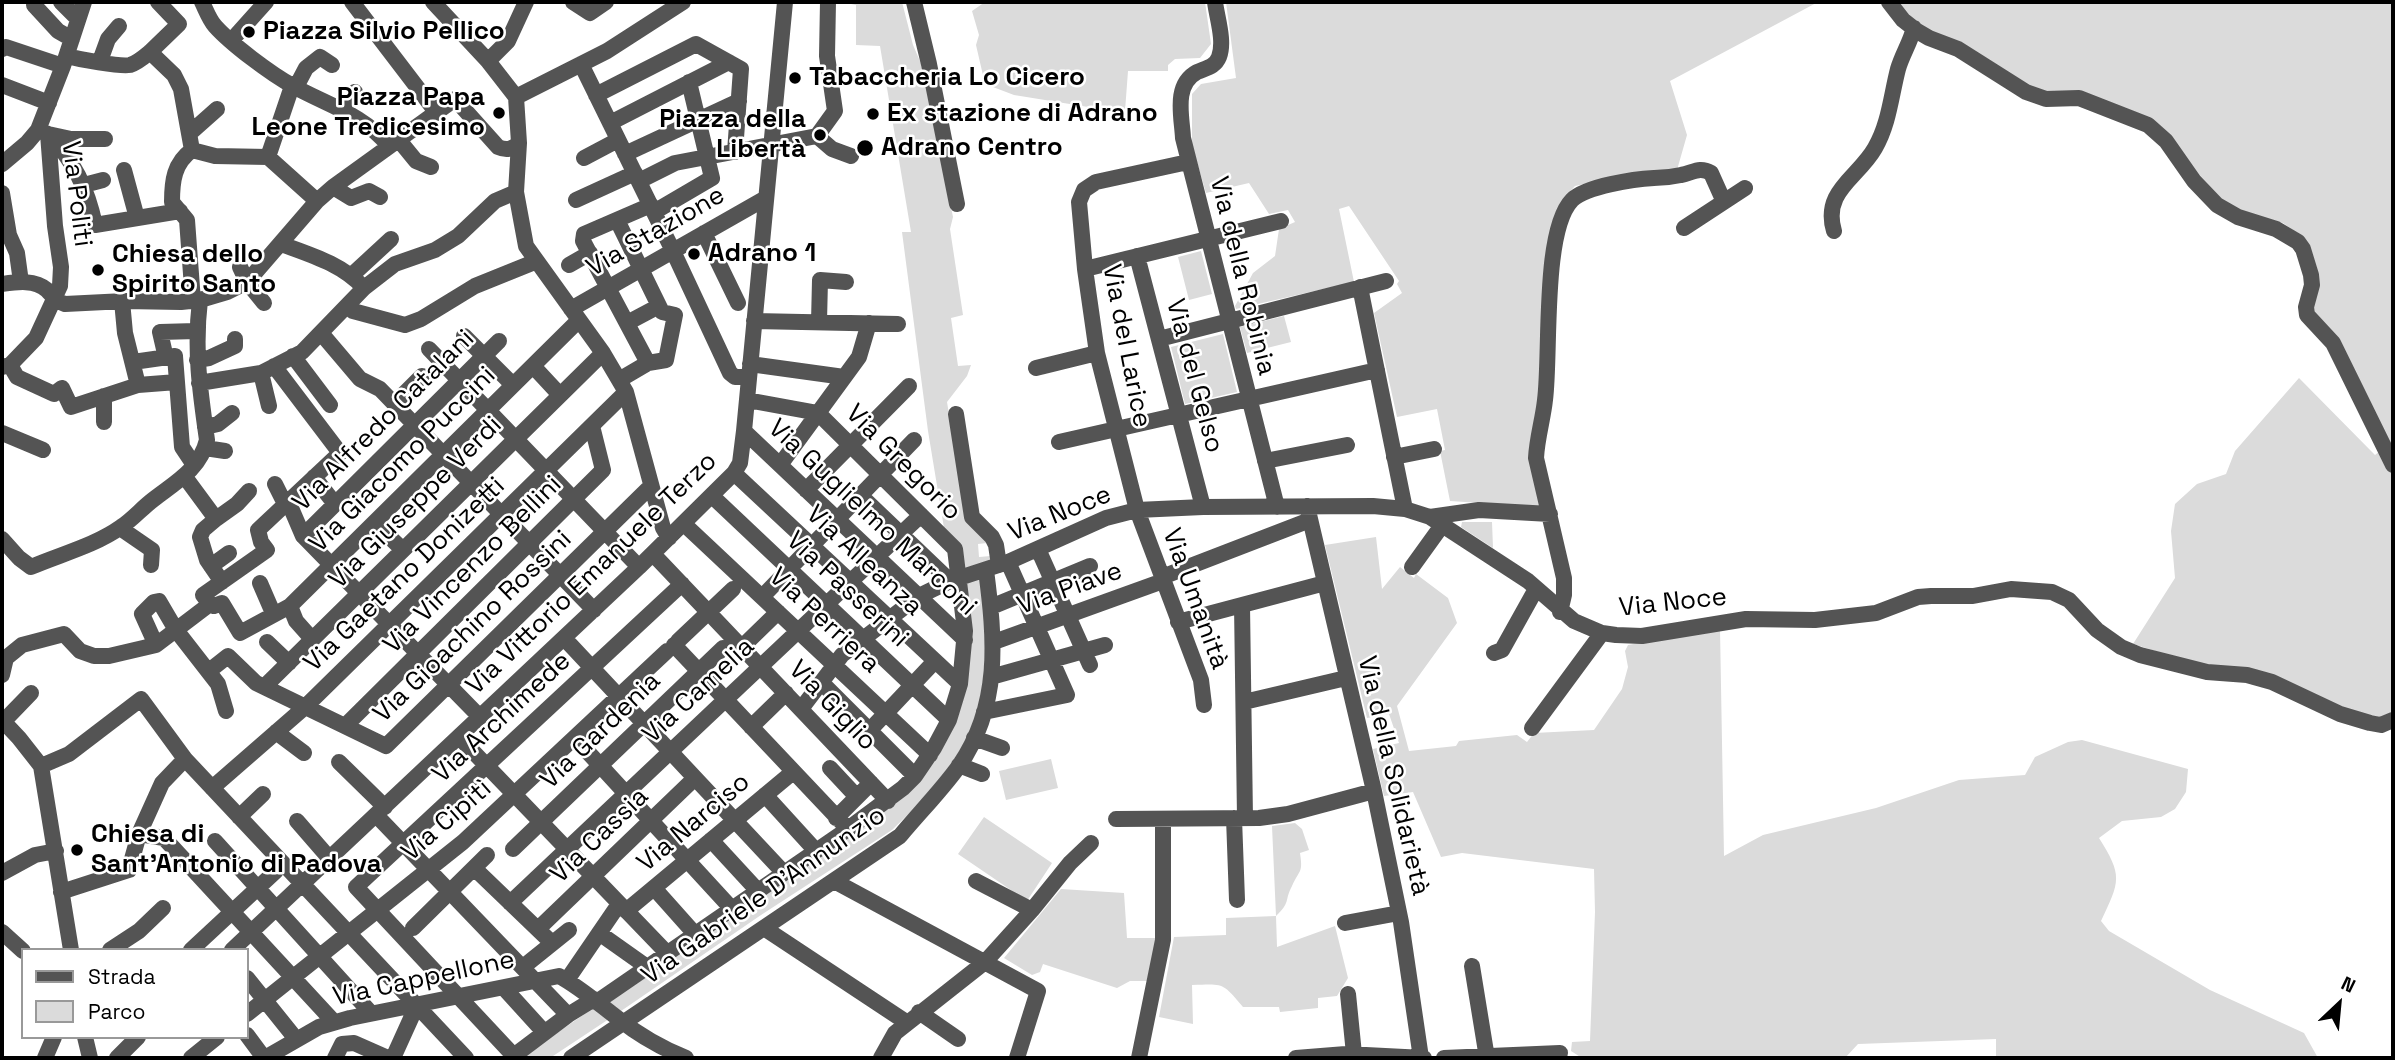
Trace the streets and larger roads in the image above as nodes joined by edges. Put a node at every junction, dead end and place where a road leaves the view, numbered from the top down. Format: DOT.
graph roads {
  1 [pos="61,2"];
  2 [pos="84,2"];
  3 [pos="158,2"];
  4 [pos="202,2"];
  5 [pos="266,2"];
  6 [pos="352,2"];
  7 [pos="433,2"];
  8 [pos="526,2"];
  9 [pos="573,2"];
  10 [pos="606,2"];
  11 [pos="683,2"];
  12 [pos="785,2"];
  13 [pos="828,2"];
  14 [pos="914,2"];
  15 [pos="1215,2"];
  16 [pos="1889,2"];
  17 [pos="34,5"];
  18 [pos="658,8"];
  19 [pos="78,19"];
  20 [pos="119,26"];
  21 [pos="1914,28"];
  22 [pos="72,39"];
  23 [pos="231,41"];
  24 [pos="2,49"];
  25 [pos="150,52"];
  26 [pos="65,61"];
  27 [pos="100,61"];
  28 [pos="488,61"];
  29 [pos="729,62"];
  30 [pos="582,64"];
  31 [pos="332,65"];
  32 [pos="689,82"];
  33 [pos="2,85"];
  34 [pos="294,86"];
  35 [pos="355,92"];
  36 [pos="523,93"];
  37 [pos="596,95"];
  38 [pos="739,101"];
  39 [pos="49,103"];
  40 [pos="343,108"];
  41 [pos="217,109"];
  42 [pos="436,112"];
  43 [pos="698,118"];
  44 [pos="610,123"];
  45 [pos="43,132"];
  46 [pos="817,136"];
  47 [pos="105,139"];
  48 [pos="191,141"];
  49 [pos="393,143"];
  50 [pos="519,143"];
  51 [pos="772,146"];
  52 [pos="622,147"];
  53 [pos="735,152"];
  54 [pos="851,156"];
  55 [pos="268,157"];
  56 [pos="707,157"];
  57 [pos="584,158"];
  58 [pos="1188,162"];
  59 [pos="2,164"];
  60 [pos="431,167"];
  61 [pos="124,170"];
  62 [pos="637,177"];
  63 [pos="103,180"];
  64 [pos="84,185"];
  65 [pos="333,187"];
  66 [pos="1745,188"];
  67 [pos="2,192"];
  68 [pos="516,192"];
  69 [pos="380,197"];
  70 [pos="766,198"];
  71 [pos="576,200"];
  72 [pos="317,201"];
  73 [pos="1724,202"];
  74 [pos="957,204"];
  75 [pos="652,209"];
  76 [pos="180,211"];
  77 [pos="137,219"];
  78 [pos="617,220"];
  79 [pos="1281,221"];
  80 [pos="1684,228"];
  81 [pos="1834,231"];
  82 [pos="704,233"];
  83 [pos="391,239"];
  84 [pos="1208,239"];
  85 [pos="7,244"];
  86 [pos="281,244"];
  87 [pos="673,251"];
  88 [pos="590,253"];
  89 [pos="1137,257"];
  90 [pos="537,261"];
  91 [pos="569,265"];
  92 [pos="641,269"];
  93 [pos="1085,269"];
  94 [pos="244,274"];
  95 [pos="358,281"];
  96 [pos="1386,281"];
  97 [pos="846,282"];
  98 [pos="29,283"];
  99 [pos="2,284"];
  100 [pos="1360,287"];
  101 [pos="609,288"];
  102 [pos="197,300"];
  103 [pos="122,301"];
  104 [pos="264,303"];
  105 [pos="738,303"];
  106 [pos="347,306"];
  107 [pos="659,306"];
  108 [pos="52,307"];
  109 [pos="575,315"];
  110 [pos="754,321"];
  111 [pos="1229,321"];
  112 [pos="819,322"];
  113 [pos="627,323"];
  114 [pos="869,323"];
  115 [pos="898,324"];
  116 [pos="196,331"];
  117 [pos="321,333"];
  118 [pos="464,336"];
  119 [pos="235,338"];
  120 [pos="1159,339"];
  121 [pos="499,341"];
  122 [pos="429,349"];
  123 [pos="603,353"];
  124 [pos="1097,353"];
  125 [pos="293,356"];
  126 [pos="484,356"];
  127 [pos="166,358"];
  128 [pos="197,360"];
  129 [pos="133,362"];
  130 [pos="648,363"];
  131 [pos="6,366"];
  132 [pos="533,366"];
  133 [pos="1036,368"];
  134 [pos="267,370"];
  135 [pos="1377,370"];
  136 [pos="749,371"];
  137 [pos="422,376"];
  138 [pos="844,377"];
  139 [pos="460,380"];
  140 [pos="177,382"];
  141 [pos="199,383"];
  142 [pos="138,385"];
  143 [pos="513,385"];
  144 [pos="623,386"];
  145 [pos="909,386"];
  146 [pos="560,395"];
  147 [pos="104,396"];
  148 [pos="1248,399"];
  149 [pos="747,400"];
  150 [pos="394,404"];
  151 [pos="330,405"];
  152 [pos="269,407"];
  153 [pos="488,410"];
  154 [pos="232,412"];
  155 [pos="818,413"];
  156 [pos="956,414"];
  157 [pos="1179,415"];
  158 [pos="104,422"];
  159 [pos="415,425"];
  160 [pos="593,426"];
  161 [pos="205,427"];
  162 [pos="1115,430"];
  163 [pos="744,431"];
  164 [pos="2,433"];
  165 [pos="516,439"];
  166 [pos="914,440"];
  167 [pos="1059,442"];
  168 [pos="850,445"];
  169 [pos="1347,445"];
  170 [pos="205,448"];
  171 [pos="1434,449"];
  172 [pos="43,450"];
  173 [pos="225,451"];
  174 [pos="443,454"];
  175 [pos="1394,457"];
  176 [pos="1265,461"];
  177 [pos="780,465"];
  178 [pos="2393,465"];
  179 [pos="190,471"];
  180 [pos="547,471"];
  181 [pos="734,473"];
  182 [pos="880,475"];
  183 [pos="314,477"];
  184 [pos="471,483"];
  185 [pos="275,484"];
  186 [pos="651,486"];
  187 [pos="806,490"];
  188 [pos="249,491"];
  189 [pos="860,495"];
  190 [pos="712,496"];
  191 [pos="574,499"];
  192 [pos="287,503"];
  193 [pos="335,504"];
  194 [pos="1203,507"];
  195 [pos="1277,507"];
  196 [pos="1405,509"];
  197 [pos="1137,510"];
  198 [pos="1308,513"];
  199 [pos="1550,514"];
  200 [pos="502,515"];
  201 [pos="921,515"];
  202 [pos="216,519"];
  203 [pos="837,519"];
  204 [pos="1436,520"];
  205 [pos="375,523"];
  206 [pos="684,524"];
  207 [pos="120,528"];
  208 [pos="605,531"];
  209 [pos="901,534"];
  210 [pos="303,536"];
  211 [pos="669,538"];
  212 [pos="2,540"];
  213 [pos="529,543"];
  214 [pos="812,545"];
  215 [pos="1038,549"];
  216 [pos="403,550"];
  217 [pos="229,553"];
  218 [pos="653,554"];
  219 [pos="877,557"];
  220 [pos="151,565"];
  221 [pos="331,565"];
  222 [pos="212,566"];
  223 [pos="1090,566"];
  224 [pos="639,567"];
  225 [pos="1412,567"];
  226 [pos="789,569"];
  227 [pos="979,571"];
  228 [pos="560,575"];
  229 [pos="1162,579"];
  230 [pos="850,581"];
  231 [pos="1052,581"];
  232 [pos="222,582"];
  233 [pos="260,583"];
  234 [pos="1325,583"];
  235 [pos="682,584"];
  236 [pos="733,589"];
  237 [pos="1536,589"];
  238 [pos="359,593"];
  239 [pos="1022,594"];
  240 [pos="919,596"];
  241 [pos="762,597"];
  242 [pos="210,604"];
  243 [pos="826,604"];
  244 [pos="1242,605"];
  245 [pos="290,606"];
  246 [pos="991,607"];
  247 [pos="594,610"];
  248 [pos="1560,611"];
  249 [pos="708,612"];
  250 [pos="778,612"];
  251 [pos="273,613"];
  252 [pos="1068,615"];
  253 [pos="889,618"];
  254 [pos="1178,622"];
  255 [pos="390,625"];
  256 [pos="1037,627"];
  257 [pos="176,630"];
  258 [pos="798,631"];
  259 [pos="1602,633"];
  260 [pos="564,638"];
  261 [pos="862,638"];
  262 [pos="312,639"];
  263 [pos="965,640"];
  264 [pos="267,642"];
  265 [pos="994,642"];
  266 [pos="156,645"];
  267 [pos="1105,645"];
  268 [pos="673,646"];
  269 [pos="742,647"];
  270 [pos="723,648"];
  271 [pos="418,653"];
  272 [pos="1494,653"];
  273 [pos="1087,658"];
  274 [pos="1051,660"];
  275 [pos="935,661"];
  276 [pos="289,663"];
  277 [pos="761,666"];
  278 [pos="835,666"];
  279 [pos="592,668"];
  280 [pos="209,671"];
  281 [pos="699,672"];
  282 [pos="2,675"];
  283 [pos="991,677"];
  284 [pos="1346,678"];
  285 [pos="822,682"];
  286 [pos="449,684"];
  287 [pos="960,684"];
  288 [pos="912,685"];
  289 [pos="264,687"];
  290 [pos="31,693"];
  291 [pos="786,693"];
  292 [pos="619,697"];
  293 [pos="725,700"];
  294 [pos="1244,702"];
  295 [pos="1204,705"];
  296 [pos="305,707"];
  297 [pos="801,709"];
  298 [pos="226,711"];
  299 [pos="984,712"];
  300 [pos="886,713"];
  301 [pos="480,717"];
  302 [pos="3,720"];
  303 [pos="949,720"];
  304 [pos="2393,720"];
  305 [pos="644,724"];
  306 [pos="345,726"];
  307 [pos="751,727"];
  308 [pos="1532,728"];
  309 [pos="869,731"];
  310 [pos="276,732"];
  311 [pos="459,737"];
  312 [pos="575,738"];
  313 [pos="974,738"];
  314 [pos="1002,748"];
  315 [pos="670,752"];
  316 [pos="304,753"];
  317 [pos="930,755"];
  318 [pos="185,759"];
  319 [pos="339,762"];
  320 [pos="959,765"];
  321 [pos="41,766"];
  322 [pos="486,766"];
  323 [pos="600,766"];
  324 [pos="830,768"];
  325 [pos="793,772"];
  326 [pos="982,774"];
  327 [pos="915,776"];
  328 [pos="695,778"];
  329 [pos="872,783"];
  330 [pos="212,788"];
  331 [pos="1374,791"];
  332 [pos="263,794"];
  333 [pos="626,794"];
  334 [pos="514,795"];
  335 [pos="765,795"];
  336 [pos="857,797"];
  337 [pos="888,800"];
  338 [pos="380,811"];
  339 [pos="239,817"];
  340 [pos="1239,818"];
  341 [pos="1116,819"];
  342 [pos="1163,819"];
  343 [pos="297,821"];
  344 [pos="651,821"];
  345 [pos="735,821"];
  346 [pos="541,822"];
  347 [pos="842,823"];
  348 [pos="139,834"];
  349 [pos="711,840"];
  350 [pos="215,841"];
  351 [pos="403,843"];
  352 [pos="1091,843"];
  353 [pos="513,849"];
  354 [pos="567,849"];
  355 [pos="817,850"];
  356 [pos="56,851"];
  357 [pos="487,855"];
  358 [pos="330,859"];
  359 [pos="687,860"];
  360 [pos="474,868"];
  361 [pos="429,870"];
  362 [pos="276,871"];
  363 [pos="2,873"];
  364 [pos="784,873"];
  365 [pos="593,876"];
  366 [pos="834,881"];
  367 [pos="976,881"];
  368 [pos="303,884"];
  369 [pos="257,888"];
  370 [pos="654,888"];
  371 [pos="758,891"];
  372 [pos="61,892"];
  373 [pos="450,892"];
  374 [pos="1237,900"];
  375 [pos="510,902"];
  376 [pos="623,907"];
  377 [pos="163,908"];
  378 [pos="276,909"];
  379 [pos="732,909"];
  380 [pos="378,910"];
  381 [pos="1032,911"];
  382 [pos="232,912"];
  383 [pos="1399,913"];
  384 [pos="1345,923"];
  385 [pos="412,928"];
  386 [pos="764,928"];
  387 [pos="538,929"];
  388 [pos="569,930"];
  389 [pos="2,932"];
  390 [pos="250,933"];
  391 [pos="349,933"];
  392 [pos="599,933"];
  393 [pos="695,934"];
  394 [pos="552,943"];
  395 [pos="71,948"];
  396 [pos="113,948"];
  397 [pos="193,948"];
  398 [pos="234,948"];
  399 [pos="21,949"];
  400 [pos="667,953"];
  401 [pos="320,957"];
  402 [pos="985,962"];
  403 [pos="1472,966"];
  404 [pos="523,967"];
  405 [pos="647,967"];
  406 [pos="292,978"];
  407 [pos="248,979"];
  408 [pos="567,980"];
  409 [pos="536,981"];
  410 [pos="503,988"];
  411 [pos="1348,994"];
  412 [pos="459,997"];
  413 [pos="265,1000"];
  414 [pos="596,1000"];
  415 [pos="417,1005"];
  416 [pos="248,1013"];
  417 [pos="371,1013"];
  418 [pos="568,1014"];
  419 [pos="913,1017"];
  420 [pos="334,1022"];
  421 [pos="623,1022"];
  422 [pos="544,1032"];
  423 [pos="248,1036"];
  424 [pos="53,1039"];
  425 [pos="210,1039"];
  426 [pos="296,1039"];
  427 [pos="958,1040"];
  428 [pos="1560,1053"];
  429 [pos="1349,1055"];
  430 [pos="513,1057"];
  431 [pos="677,1057"];
  432 [pos="1487,1057"];
  433 [pos="45,1058"];
  434 [pos="191,1058"];
  435 [pos="219,1058"];
  436 [pos="264,1058"];
  437 [pos="335,1058"];
  438 [pos="391,1058"];
  439 [pos="466,1058"];
  440 [pos="571,1058"];
  441 [pos="881,1058"];
  442 [pos="1017,1058"];
  443 [pos="1144,1058"];
  444 [pos="1296,1058"];
  445 [pos="1416,1058"];
  446 [pos="1444,1058"];
  1 -- 19 [label="street"];
  2 -- 19 [label="street"];
  3 -- 25 [label="street"];
  4 -- 23 [label="street"];
  5 -- 23 [label="street"];
  6 -- 42 [label="street"];
  7 -- 28 [label="street"];
  8 -- 28 [label="street"];
  9 -- 10 [label="street"];
  11 -- 18 [label="street"];
  12 -- 51 [label="street, Via Vittorio Emanuele Terzo"];
  13 -- 46 [label="street"];
  14 -- 74 [label="street"];
  15 -- 58 [label="street, Via della Robinia"];
  16 -- 21 [label="street"];
  17 -- 22 [label="street"];
  18 -- 30 [label="street"];
  19 -- 22 [label="street"];
  20 -- 27 [label="street"];
  21 -- 81 [label="street"];
  21 -- 178 [label="street"];
  22 -- 26 [label="street"];
  23 -- 34 [label="street"];
  24 -- 26 [label="street"];
  25 -- 27 [label="street"];
  25 -- 48 [label="street"];
  26 -- 27 [label="street"];
  26 -- 39 [label="street"];
  28 -- 36 [label="street"];
  29 -- 32 [label="street"];
  29 -- 37 [label="street"];
  29 -- 38 [label="street"];
  30 -- 36 [label="street"];
  30 -- 37 [label="street"];
  31 -- 34 [label="street"];
  32 -- 43 [label="street"];
  32 -- 44 [label="street"];
  33 -- 39 [label="street"];
  34 -- 40 [label="street"];
  34 -- 55 [label="street"];
  35 -- 40 [label="street"];
  36 -- 50 [label="street"];
  37 -- 44 [label="street"];
  38 -- 43 [label="street"];
  38 -- 53 [label="street"];
  39 -- 45 [label="street"];
  40 -- 49 [label="street"];
  41 -- 48 [label="street"];
  42 -- 49 [label="street"];
  42 -- 50 [label="street"];
  43 -- 52 [label="street"];
  43 -- 56 [label="street"];
  44 -- 52 [label="street"];
  45 -- 47 [label="street"];
  45 -- 59 [label="street"];
  45 -- 64 [label="street"];
  45 -- 108 [label="street, Via Politi"];
  46 -- 51 [label="street"];
  46 -- 54 [label="street"];
  48 -- 55 [label="street"];
  48 -- 76 [label="street"];
  49 -- 60 [label="street"];
  49 -- 65 [label="street"];
  50 -- 68 [label="street"];
  51 -- 53 [label="street"];
  51 -- 70 [label="street, Via Vittorio Emanuele Terzo"];
  52 -- 57 [label="street"];
  52 -- 62 [label="street"];
  53 -- 56 [label="street"];
  55 -- 72 [label="street"];
  56 -- 62 [label="street"];
  56 -- 75 [label="street"];
  58 -- 84 [label="street, Via della Robinia"];
  58 -- 93 [label="street, Via del Larice"];
  61 -- 77 [label="street"];
  62 -- 71 [label="street"];
  62 -- 75 [label="street"];
  63 -- 64 [label="street"];
  64 -- 77 [label="street"];
  65 -- 69 [label="street"];
  65 -- 72 [label="street"];
  66 -- 73 [label="street"];
  67 -- 85 [label="street"];
  68 -- 90 [label="street"];
  68 -- 95 [label="street"];
  70 -- 82 [label="street, Via Stazione"];
  70 -- 110 [label="street, Via Vittorio Emanuele Terzo"];
  72 -- 86 [label="street"];
  73 -- 80 [label="street"];
  73 -- 199 [label="street"];
  75 -- 78 [label="street"];
  75 -- 87 [label="street"];
  76 -- 77 [label="street"];
  76 -- 102 [label="street"];
  78 -- 88 [label="street"];
  78 -- 92 [label="street"];
  79 -- 84 [label="street"];
  82 -- 87 [label="street, Via Stazione"];
  82 -- 105 [label="street"];
  83 -- 95 [label="street"];
  84 -- 89 [label="street"];
  84 -- 111 [label="street, Via della Robinia"];
  85 -- 98 [label="street"];
  86 -- 94 [label="street"];
  86 -- 95 [label="street"];
  87 -- 92 [label="street, Via Stazione"];
  87 -- 136 [label="street"];
  88 -- 91 [label="street"];
  88 -- 101 [label="street"];
  89 -- 93 [label="street"];
  89 -- 120 [label="street, Via del Gelso"];
  90 -- 106 [label="street"];
  90 -- 109 [label="street"];
  92 -- 101 [label="street, Via Stazione"];
  92 -- 107 [label="street"];
  93 -- 124 [label="street, Via del Larice"];
  94 -- 102 [label="street"];
  94 -- 104 [label="street"];
  95 -- 106 [label="street"];
  96 -- 100 [label="street"];
  97 -- 112 [label="street"];
  98 -- 99 [label="street"];
  98 -- 108 [label="street"];
  100 -- 111 [label="street"];
  100 -- 135 [label="street"];
  101 -- 109 [label="street, Via Stazione"];
  101 -- 113 [label="street"];
  102 -- 103 [label="street"];
  102 -- 116 [label="street"];
  103 -- 108 [label="street"];
  103 -- 129 [label="street"];
  106 -- 117 [label="street"];
  107 -- 113 [label="street"];
  107 -- 130 [label="street, Via Gaetano Donizetti"];
  108 -- 131 [label="street"];
  109 -- 123 [label="street"];
  109 -- 132 [label="street, Via Giacomo Puccini"];
  110 -- 112 [label="street"];
  110 -- 136 [label="street, Via Vittorio Emanuele Terzo"];
  111 -- 120 [label="street"];
  111 -- 148 [label="street, Via della Robinia"];
  112 -- 114 [label="street"];
  113 -- 130 [label="street"];
  114 -- 115 [label="street"];
  114 -- 138 [label="street"];
  116 -- 127 [label="street"];
  116 -- 128 [label="street"];
  117 -- 125 [label="street"];
  117 -- 150 [label="street"];
  118 -- 126 [label="street"];
  119 -- 128 [label="street"];
  120 -- 157 [label="street, Via del Gelso"];
  121 -- 126 [label="street, Via Alfredo Catalani"];
  122 -- 139 [label="street"];
  123 -- 144 [label="street"];
  123 -- 146 [label="street, Via Giuseppe Verdi"];
  124 -- 133 [label="street"];
  124 -- 162 [label="street, Via del Larice"];
  125 -- 134 [label="street"];
  125 -- 151 [label="street"];
  126 -- 139 [label="street, Via Alfredo Catalani"];
  126 -- 143 [label="street"];
  127 -- 129 [label="street"];
  127 -- 140 [label="street"];
  128 -- 141 [label="street"];
  129 -- 142 [label="street"];
  130 -- 144 [label="street, Via Gaetano Donizetti"];
  131 -- 147 [label="street"];
  132 -- 143 [label="street, Via Giacomo Puccini"];
  132 -- 146 [label="street"];
  134 -- 141 [label="street"];
  134 -- 152 [label="street"];
  134 -- 183 [label="street"];
  135 -- 148 [label="street"];
  135 -- 175 [label="street"];
  136 -- 138 [label="street"];
  136 -- 149 [label="street, Via Vittorio Emanuele Terzo"];
  137 -- 150 [label="street"];
  138 -- 155 [label="street"];
  139 -- 153 [label="street"];
  139 -- 159 [label="street, Via Alfredo Catalani"];
  140 -- 142 [label="street"];
  140 -- 179 [label="street"];
  141 -- 161 [label="street"];
  142 -- 147 [label="street"];
  143 -- 153 [label="street, Via Giacomo Puccini"];
  144 -- 160 [label="street, Via Gaetano Donizetti"];
  144 -- 186 [label="street"];
  145 -- 168 [label="street"];
  146 -- 165 [label="street, Via Giuseppe Verdi"];
  147 -- 158 [label="street"];
  148 -- 157 [label="street"];
  148 -- 176 [label="street, Via della Robinia"];
  149 -- 155 [label="street, Via Gregorio"];
  149 -- 163 [label="street, Via Vittorio Emanuele Terzo"];
  150 -- 159 [label="street"];
  153 -- 165 [label="street"];
  153 -- 174 [label="street, Via Giacomo Puccini"];
  154 -- 161 [label="street"];
  155 -- 168 [label="street, Via Gregorio"];
  155 -- 177 [label="street"];
  156 -- 227 [label="street"];
  157 -- 162 [label="street"];
  157 -- 194 [label="street, Via del Gelso"];
  159 -- 174 [label="street"];
  159 -- 193 [label="street, Via Alfredo Catalani"];
  160 -- 180 [label="street, Via Gaetano Donizetti"];
  160 -- 191 [label="street, Via Vincenzo Bellini"];
  161 -- 170 [label="street"];
  162 -- 167 [label="street"];
  162 -- 197 [label="street, Via del Larice"];
  163 -- 177 [label="street, Via Guglielmo Marconi"];
  163 -- 181 [label="street, Via Vittorio Emanuele Terzo"];
  164 -- 172 [label="street"];
  165 -- 180 [label="street"];
  165 -- 184 [label="street, Via Giuseppe Verdi"];
  166 -- 182 [label="street"];
  168 -- 182 [label="street, Via Gregorio"];
  168 -- 187 [label="street"];
  169 -- 176 [label="street"];
  170 -- 173 [label="street"];
  170 -- 179 [label="street"];
  171 -- 175 [label="street"];
  174 -- 184 [label="street"];
  174 -- 205 [label="street, Via Giacomo Puccini"];
  175 -- 196 [label="street"];
  176 -- 195 [label="street, Via della Robinia"];
  177 -- 187 [label="street, Via Guglielmo Marconi"];
  179 -- 202 [label="street"];
  179 -- 207 [label="street"];
  180 -- 191 [label="street"];
  180 -- 200 [label="street, Via Gaetano Donizetti"];
  181 -- 190 [label="street, Via Vittorio Emanuele Terzo"];
  181 -- 214 [label="street, Via Alleanza"];
  182 -- 189 [label="street"];
  182 -- 201 [label="street, Via Gregorio"];
  183 -- 192 [label="street"];
  183 -- 193 [label="street"];
  184 -- 200 [label="street"];
  184 -- 216 [label="street, Via Giuseppe Verdi"];
  185 -- 192 [label="street"];
  186 -- 208 [label="street, Via Gioachino Rossini"];
  186 -- 211 [label="street"];
  187 -- 203 [label="street, Via Guglielmo Marconi"];
  188 -- 202 [label="street"];
  189 -- 203 [label="street"];
  189 -- 209 [label="street"];
  190 -- 206 [label="street, Via Vittorio Emanuele Terzo"];
  190 -- 226 [label="street, Via Passerini"];
  191 -- 208 [label="street"];
  191 -- 213 [label="street, Via Vincenzo Bellini"];
  192 -- 210 [label="street"];
  192 -- 232 [label="street"];
  193 -- 210 [label="street, Via Alfredo Catalani"];
  194 -- 195 [label="street, Via Noce"];
  194 -- 197 [label="street, Via Noce"];
  195 -- 198 [label="street, Via Noce"];
  196 -- 198 [label="street, Via Noce"];
  196 -- 204 [label="street, Via Noce"];
  197 -- 215 [label="street, Via Noce"];
  197 -- 229 [label="street, Via Umanità"];
  198 -- 229 [label="street, Via Piave"];
  198 -- 234 [label="street, Via della Solidarietà"];
  199 -- 204 [label="street"];
  199 -- 248 [label="street"];
  200 -- 213 [label="street"];
  200 -- 255 [label="street, Via Gaetano Donizetti"];
  201 -- 209 [label="street, Via Camelia"];
  201 -- 227 [label="street, Via Gregorio"];
  202 -- 222 [label="street"];
  203 -- 214 [label="street"];
  203 -- 219 [label="street, Via Guglielmo Marconi"];
  204 -- 225 [label="street"];
  204 -- 237 [label="street, Via Noce"];
  205 -- 216 [label="street"];
  205 -- 221 [label="street, Via Giacomo Puccini"];
  206 -- 211 [label="street, Via Vittorio Emanuele Terzo"];
  206 -- 241 [label="street, Via Perriera"];
  207 -- 212 [label="street"];
  207 -- 220 [label="street"];
  208 -- 224 [label="street"];
  208 -- 228 [label="street, Via Gioachino Rossini"];
  209 -- 219 [label="street, Via Camelia"];
  209 -- 227 [label="street"];
  210 -- 221 [label="street"];
  211 -- 218 [label="street, Via Vittorio Emanuele Terzo"];
  213 -- 228 [label="street"];
  213 -- 271 [label="street, Via Vincenzo Bellini"];
  214 -- 226 [label="street"];
  214 -- 230 [label="street, Via Alleanza"];
  215 -- 227 [label="street, Via Noce"];
  215 -- 231 [label="street"];
  216 -- 238 [label="street, Via Giuseppe Verdi"];
  217 -- 222 [label="street"];
  218 -- 224 [label="street, Via Vittorio Emanuele Terzo"];
  218 -- 235 [label="street, Via Giglio"];
  219 -- 230 [label="street, Via Camelia"];
  219 -- 240 [label="street, Via Guglielmo Marconi"];
  221 -- 238 [label="street"];
  221 -- 245 [label="street, Via Giacomo Puccini"];
  222 -- 232 [label="street"];
  223 -- 231 [label="street"];
  224 -- 247 [label="street, Via Vittorio Emanuele Terzo"];
  226 -- 241 [label="street"];
  226 -- 243 [label="street, Via Passerini"];
  227 -- 239 [label="street"];
  227 -- 240 [label="street, Via Noce"];
  227 -- 246 [label="street, Via Gabriele D'Annunzio"];
  227 -- 263 [label="street"];
  228 -- 247 [label="street"];
  228 -- 286 [label="street, Via Gioachino Rossini"];
  229 -- 252 [label="street, Via Piave"];
  229 -- 254 [label="street, Via Umanità"];
  230 -- 243 [label="street, Via Camelia"];
  230 -- 253 [label="street, Via Alleanza"];
  231 -- 239 [label="street"];
  231 -- 252 [label="street"];
  232 -- 242 [label="street"];
  233 -- 251 [label="street"];
  234 -- 244 [label="street"];
  234 -- 284 [label="street, Via della Solidarietà"];
  235 -- 249 [label="street, Via Giglio"];
  235 -- 279 [label="street, Via Archimede"];
  236 -- 249 [label="street, Via Cipitì"];
  237 -- 248 [label="street, Via Noce"];
  237 -- 272 [label="street"];
  238 -- 255 [label="street"];
  238 -- 262 [label="street, Via Giuseppe Verdi"];
  239 -- 246 [label="street"];
  239 -- 256 [label="street"];
  240 -- 253 [label="street, Via Noce"];
  240 -- 263 [label="street, Via Guglielmo Marconi"];
  241 -- 250 [label="street, Via Perriera"];
  242 -- 251 [label="street"];
  242 -- 257 [label="street"];
  243 -- 258 [label="street, Via Camelia"];
  243 -- 261 [label="street, Via Passerini"];
  244 -- 254 [label="street"];
  244 -- 294 [label="street"];
  245 -- 251 [label="street"];
  245 -- 262 [label="street"];
  246 -- 265 [label="street, Via Gabriele D'Annunzio"];
  247 -- 260 [label="street, Via Vittorio Emanuele Terzo"];
  248 -- 259 [label="street, Via Noce"];
  249 -- 268 [label="street, Via Cipitì"];
  249 -- 269 [label="street, Via Giglio"];
  250 -- 258 [label="street, Via Perriera"];
  250 -- 269 [label="street"];
  252 -- 256 [label="street, Via Piave"];
  252 -- 273 [label="street"];
  253 -- 261 [label="street, Via Noce"];
  253 -- 275 [label="street, Via Alleanza"];
  254 -- 295 [label="street, Via Umanità"];
  255 -- 271 [label="street"];
  255 -- 296 [label="street, Via Gaetano Donizetti"];
  256 -- 265 [label="street, Via Piave"];
  256 -- 274 [label="street"];
  257 -- 266 [label="street"];
  257 -- 266 [label="street"];
  257 -- 280 [label="street"];
  258 -- 277 [label="street, Via Camelia"];
  258 -- 278 [label="street, Via Perriera"];
  259 -- 304 [label="street, Via Noce"];
  259 -- 308 [label="street"];
  260 -- 279 [label="street"];
  260 -- 301 [label="street, Via Vittorio Emanuele Terzo"];
  261 -- 278 [label="street, Via Noce"];
  261 -- 288 [label="street, Via Passerini"];
  262 -- 276 [label="street, Via Giuseppe Verdi"];
  263 -- 287 [label="street"];
  264 -- 276 [label="street"];
  265 -- 283 [label="street, Via Gabriele D'Annunzio"];
  266 -- 282 [label="street"];
  267 -- 273 [label="street"];
  268 -- 281 [label="street"];
  268 -- 292 [label="street, Via Cipitì"];
  269 -- 277 [label="street, Via Giglio"];
  270 -- 281 [label="street, Via Gardenia"];
  271 -- 286 [label="street"];
  271 -- 306 [label="street, Via Vincenzo Bellini"];
  273 -- 274 [label="street"];
  274 -- 283 [label="street"];
  274 -- 299 [label="street"];
  275 -- 287 [label="street, Via Alleanza"];
  275 -- 288 [label="street"];
  276 -- 289 [label="street, Via Giuseppe Verdi"];
  277 -- 291 [label="street, Via Giglio"];
  277 -- 293 [label="street, Via Camelia"];
  278 -- 285 [label="street, Via Noce"];
  278 -- 300 [label="street, Via Perriera"];
  279 -- 292 [label="street"];
  279 -- 322 [label="street, Via Archimede"];
  280 -- 289 [label="street, Via Gioachino Rossini"];
  280 -- 298 [label="street"];
  281 -- 293 [label="street"];
  281 -- 305 [label="street, Via Gardenia"];
  283 -- 299 [label="street, Via Gabriele D'Annunzio"];
  284 -- 294 [label="street"];
  284 -- 331 [label="street, Via della Solidarietà"];
  285 -- 297 [label="street, Via Noce"];
  285 -- 309 [label="street"];
  286 -- 301 [label="street"];
  286 -- 306 [label="street, Via Gioachino Rossini"];
  287 -- 303 [label="street"];
  288 -- 300 [label="street"];
  288 -- 303 [label="street, Via Passerini"];
  289 -- 296 [label="street, Via Gioachino Rossini"];
  290 -- 302 [label="street"];
  291 -- 297 [label="street, Via Giglio"];
  291 -- 307 [label="street"];
  292 -- 305 [label="street"];
  292 -- 312 [label="street, Via Cipitì"];
  293 -- 307 [label="street"];
  293 -- 315 [label="street, Via Camelia"];
  294 -- 340 [label="street"];
  296 -- 306 [label="street, Via Gioachino Rossini"];
  296 -- 310 [label="street, Via Gaetano Donizetti"];
  297 -- 329 [label="street, Via Giglio"];
  299 -- 313 [label="street, Via Gabriele D'Annunzio"];
  300 -- 309 [label="street"];
  300 -- 317 [label="street, Via Perriera"];
  301 -- 311 [label="street, Via Vittorio Emanuele Terzo"];
  302 -- 321 [label="street"];
  303 -- 317 [label="street"];
  305 -- 315 [label="street"];
  305 -- 323 [label="street, Via Gardenia"];
  307 -- 325 [label="street"];
  309 -- 327 [label="street"];
  310 -- 316 [label="street"];
  310 -- 330 [label="street, Via Gaetano Donizetti"];
  311 -- 322 [label="street"];
  311 -- 338 [label="street, Via Vittorio Emanuele Terzo"];
  312 -- 323 [label="street"];
  312 -- 334 [label="street, Via Cipitì"];
  313 -- 314 [label="street"];
  313 -- 320 [label="street, Via Gabriele D'Annunzio"];
  315 -- 328 [label="street"];
  315 -- 333 [label="street, Via Camelia"];
  317 -- 327 [label="street"];
  318 -- 321 [label="street"];
  318 -- 330 [label="street"];
  318 -- 348 [label="street"];
  319 -- 338 [label="street"];
  320 -- 326 [label="street"];
  320 -- 366 [label="street, Via Gabriele D'Annunzio"];
  321 -- 356 [label="street"];
  322 -- 334 [label="street"];
  322 -- 351 [label="street, Via Archimede"];
  323 -- 333 [label="street"];
  323 -- 346 [label="street, Via Gardenia"];
  324 -- 336 [label="street"];
  325 -- 335 [label="street, Via Narciso"];
  325 -- 347 [label="street"];
  327 -- 337 [label="street"];
  328 -- 344 [label="street, Via Cassia"];
  328 -- 345 [label="street"];
  329 -- 336 [label="street"];
  329 -- 337 [label="street, Via Giglio"];
  330 -- 339 [label="street"];
  331 -- 340 [label="street"];
  331 -- 383 [label="street, Via della Solidarietà"];
  332 -- 339 [label="street"];
  333 -- 344 [label="street"];
  333 -- 354 [label="street, Via Camelia"];
  334 -- 346 [label="street"];
  334 -- 361 [label="street, Via Cipitì"];
  335 -- 345 [label="street, Via Narciso"];
  335 -- 355 [label="street"];
  336 -- 347 [label="street"];
  337 -- 347 [label="street"];
  338 -- 351 [label="street"];
  338 -- 358 [label="street, Via Vittorio Emanuele Terzo"];
  339 -- 368 [label="street"];
  340 -- 342 [label="street"];
  340 -- 374 [label="street"];
  341 -- 342 [label="street"];
  342 -- 443 [label="street"];
  343 -- 358 [label="street"];
  344 -- 359 [label="street"];
  344 -- 365 [label="street, Via Cassia"];
  345 -- 349 [label="street, Via Narciso"];
  345 -- 364 [label="street"];
  346 -- 353 [label="street, Via Gardenia"];
  346 -- 354 [label="street"];
  347 -- 355 [label="street"];
  348 -- 372 [label="street"];
  348 -- 382 [label="street"];
  349 -- 359 [label="street, Via Narciso"];
  349 -- 371 [label="street"];
  350 -- 369 [label="street"];
  351 -- 361 [label="street"];
  351 -- 380 [label="street, Via Archimede"];
  352 -- 381 [label="street"];
  354 -- 365 [label="street"];
  354 -- 375 [label="street, Via Camelia"];
  355 -- 364 [label="street"];
  356 -- 363 [label="street"];
  356 -- 372 [label="street"];
  357 -- 360 [label="street"];
  358 -- 368 [label="street, Via Vittorio Emanuele Terzo"];
  359 -- 370 [label="street, Via Narciso"];
  359 -- 379 [label="street"];
  360 -- 373 [label="street"];
  360 -- 375 [label="street"];
  361 -- 373 [label="street"];
  361 -- 380 [label="street, Via Cipitì"];
  362 -- 369 [label="street"];
  364 -- 371 [label="street"];
  365 -- 376 [label="street"];
  365 -- 387 [label="street, Via Cassia"];
  366 -- 386 [label="street, Via Gabriele D'Annunzio"];
  366 -- 402 [label="street"];
  367 -- 381 [label="street"];
  368 -- 378 [label="street, Via Vittorio Emanuele Terzo"];
  368 -- 391 [label="street"];
  369 -- 378 [label="street"];
  369 -- 382 [label="street"];
  370 -- 376 [label="street, Via Narciso"];
  370 -- 393 [label="street"];
  371 -- 379 [label="street"];
  372 -- 395 [label="street"];
  373 -- 385 [label="street"];
  373 -- 404 [label="street"];
  375 -- 387 [label="street"];
  376 -- 392 [label="street, Via Narciso"];
  376 -- 400 [label="street"];
  377 -- 396 [label="street"];
  378 -- 390 [label="street, Via Vittorio Emanuele Terzo"];
  378 -- 401 [label="street"];
  379 -- 393 [label="street"];
  380 -- 391 [label="street, Via Cipitì"];
  380 -- 412 [label="street"];
  381 -- 402 [label="street"];
  382 -- 390 [label="street"];
  382 -- 397 [label="street"];
  383 -- 384 [label="street"];
  383 -- 445 [label="street, Via della Solidarietà"];
  386 -- 419 [label="street"];
  386 -- 421 [label="street, Via Gabriele D'Annunzio"];
  387 -- 394 [label="street"];
  388 -- 394 [label="street"];
  389 -- 399 [label="street"];
  390 -- 398 [label="street, Via Vittorio Emanuele Terzo"];
  390 -- 406 [label="street"];
  391 -- 401 [label="street, Via Cipitì"];
  391 -- 415 [label="street"];
  392 -- 405 [label="street"];
  392 -- 408 [label="street, Via Narciso"];
  393 -- 400 [label="street"];
  394 -- 404 [label="street"];
  400 -- 405 [label="street"];
  401 -- 406 [label="street, Via Cipitì"];
  401 -- 417 [label="street"];
  402 -- 419 [label="street"];
  402 -- 442 [label="street"];
  403 -- 432 [label="street"];
  404 -- 409 [label="street"];
  405 -- 414 [label="street"];
  406 -- 413 [label="street, Via Cipitì"];
  406 -- 420 [label="street"];
  407 -- 413 [label="street"];
  408 -- 409 [label="street, Via Cappellone"];
  408 -- 414 [label="street"];
  409 -- 410 [label="street, Via Cappellone"];
  409 -- 418 [label="street"];
  410 -- 412 [label="street, Via Cappellone"];
  410 -- 422 [label="street"];
  411 -- 429 [label="street"];
  412 -- 415 [label="street, Via Cappellone"];
  412 -- 430 [label="street"];
  413 -- 416 [label="street, Via Cipitì"];
  413 -- 426 [label="street"];
  414 -- 418 [label="street"];
  414 -- 421 [label="street"];
  415 -- 417 [label="street, Via Cappellone"];
  415 -- 438 [label="street"];
  415 -- 439 [label="street"];
  417 -- 420 [label="street, Via Cappellone"];
  418 -- 422 [label="street"];
  419 -- 427 [label="street"];
  419 -- 441 [label="street"];
  420 -- 426 [label="street, Via Cappellone"];
  421 -- 431 [label="street"];
  421 -- 440 [label="street, Via Gabriele D'Annunzio"];
  422 -- 430 [label="street"];
  423 -- 436 [label="street"];
  424 -- 433 [label="street"];
  425 -- 434 [label="street"];
  425 -- 435 [label="street"];
  426 -- 436 [label="street, Via Cappellone"];
  428 -- 432 [label="street"];
  429 -- 444 [label="street"];
  429 -- 445 [label="street"];
  432 -- 446 [label="street"];
  437 -- 438 [label="street"];
}
